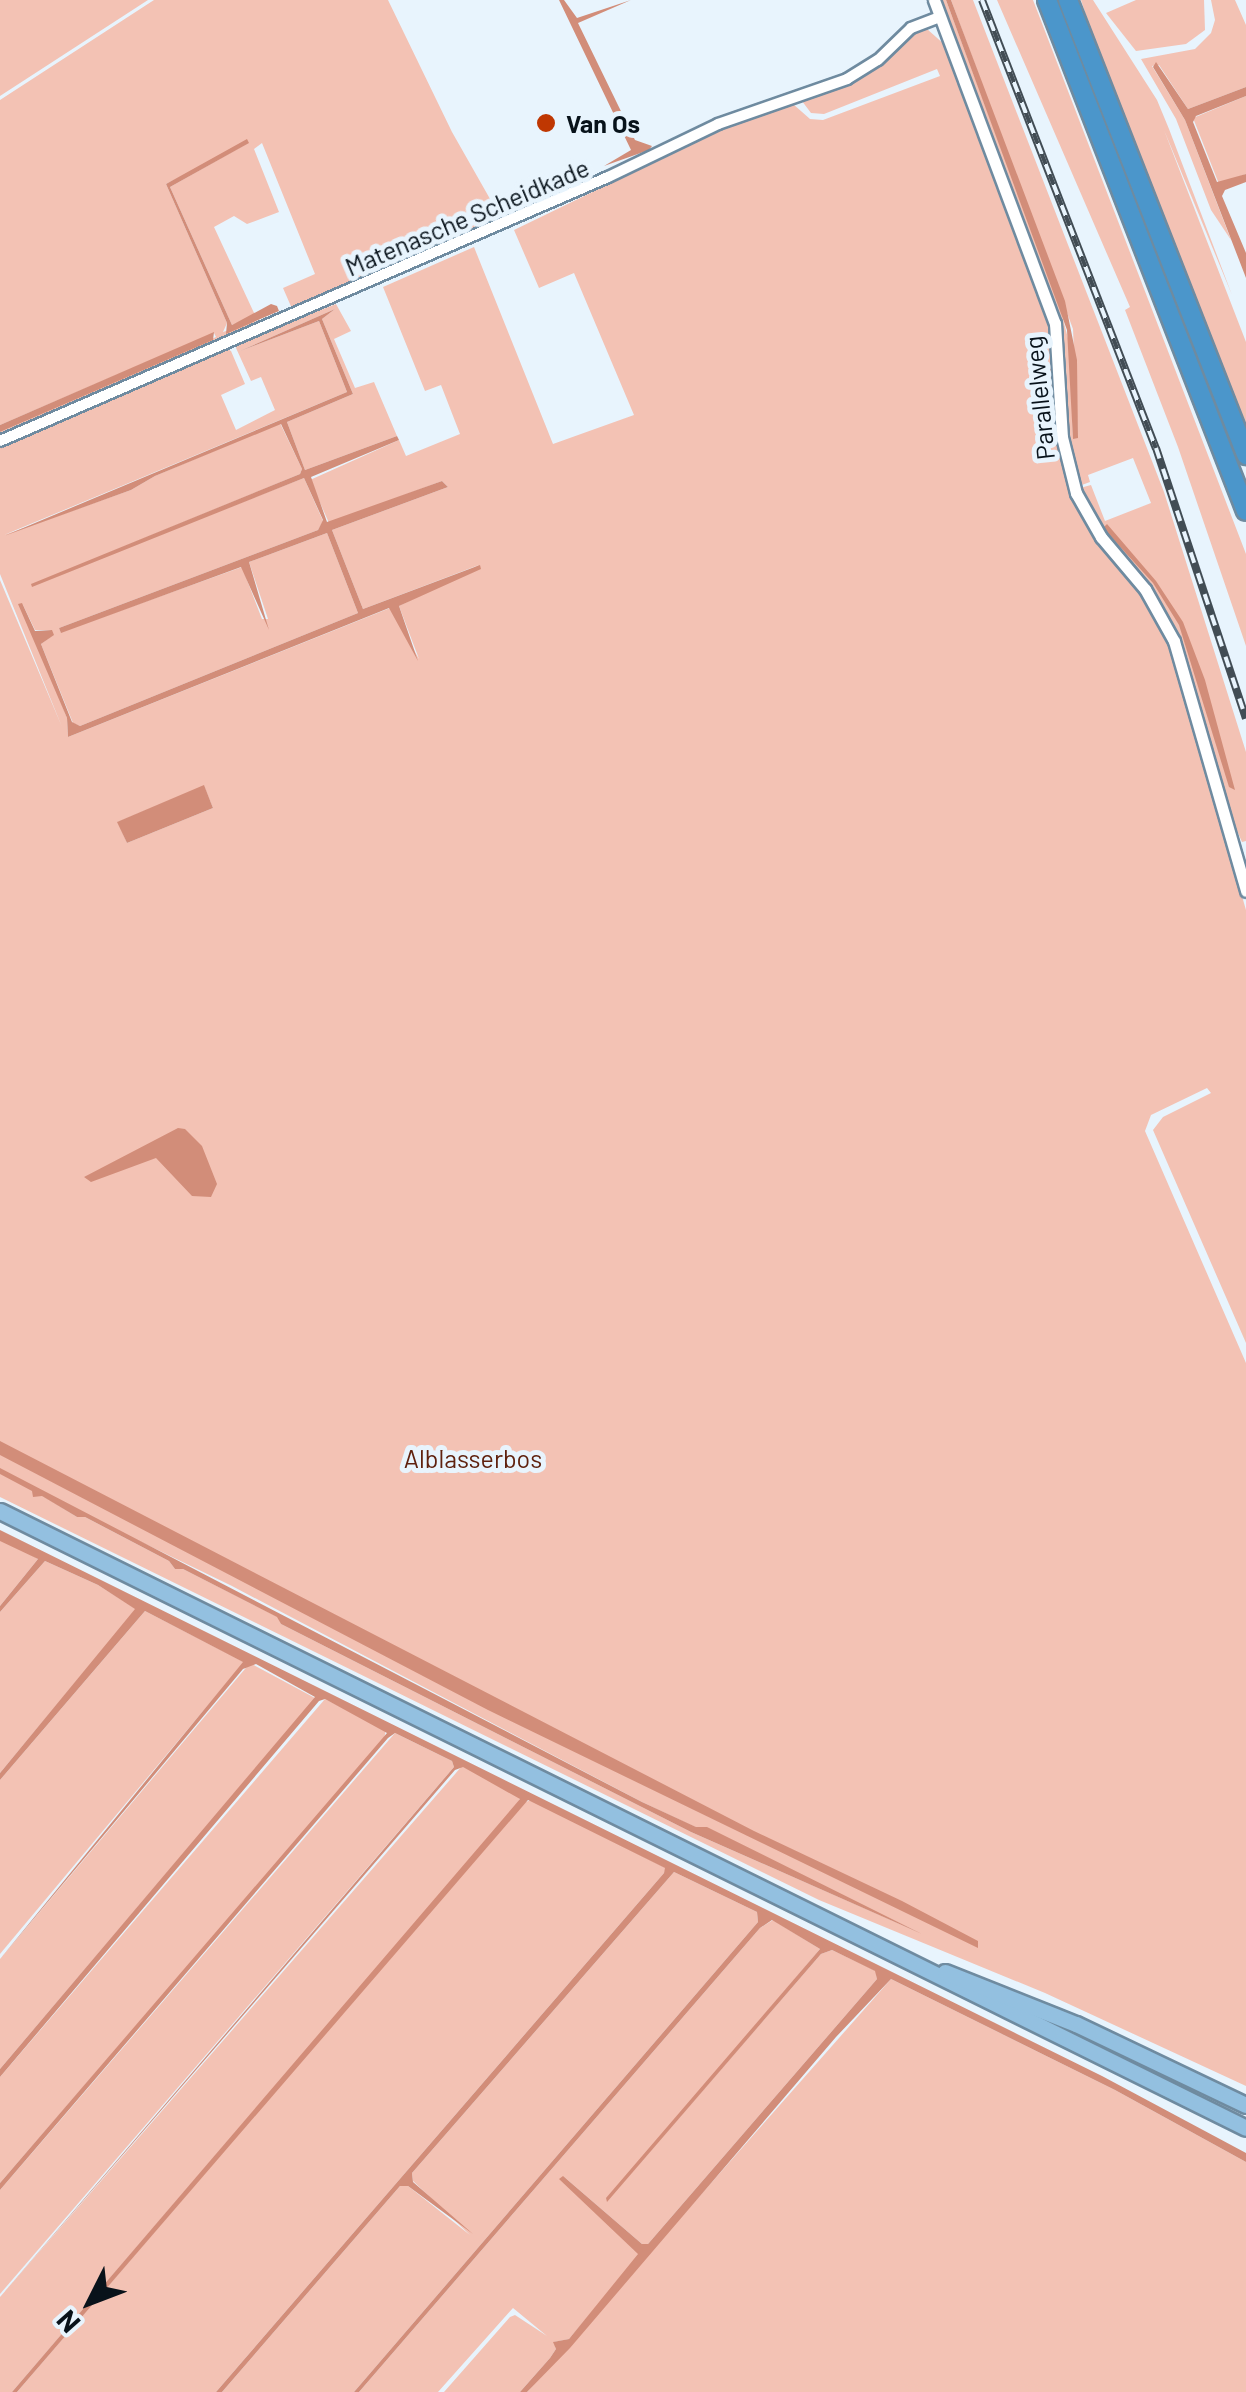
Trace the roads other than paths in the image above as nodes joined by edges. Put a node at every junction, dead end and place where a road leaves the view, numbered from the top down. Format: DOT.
graph roads {
  1 [pos="934,0"];
  2 [pos="1047,0"];
  3 [pos="1068,0"];
  4 [pos="940,17"];
  5 [pos="0,441"];
  6 [pos="1246,456"];
  7 [pos="1246,511"];
  8 [pos="1246,891"];
  9 [pos="0,1511"];
  10 [pos="922,1965"];
  11 [pos="1246,2105"];
  12 [pos="1246,2128"];
  1 -- 4 [label="street, Parallelweg"];
  2 -- 7 [label="highway"];
  3 -- 6 [label="highway"];
  4 -- 5 [label="street, Matenasche Scheidkade"];
  4 -- 8 [label="street, Parallelweg"];
  9 -- 10 [label="main road"];
  10 -- 11 [label="main road"];
  10 -- 12 [label="main road"];
}
